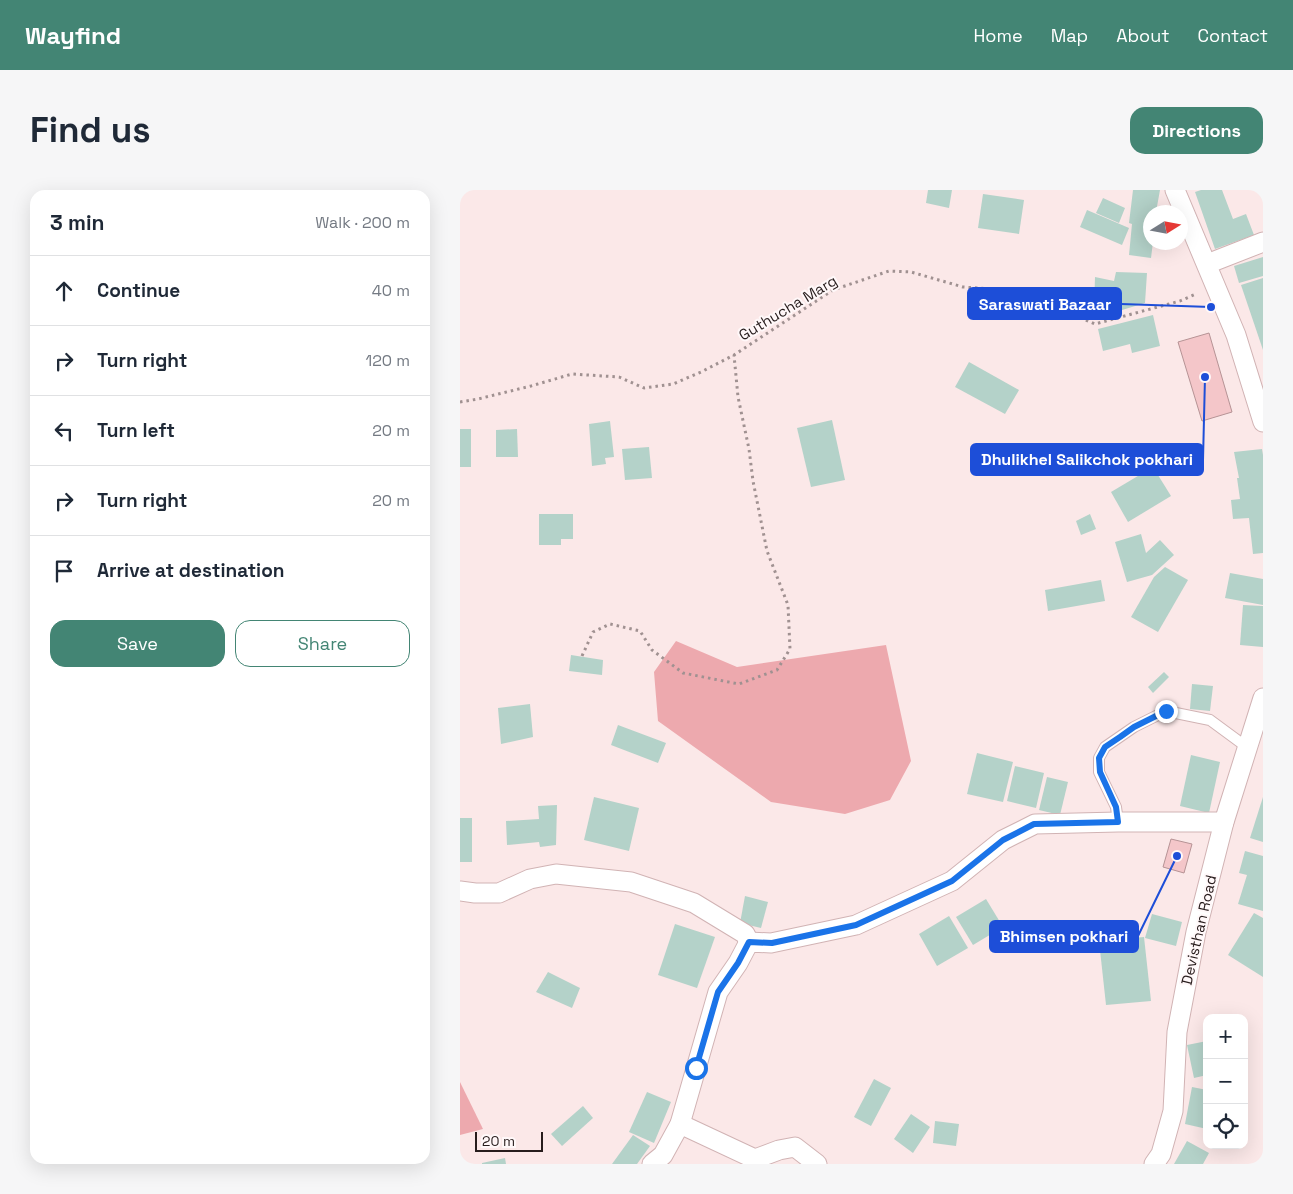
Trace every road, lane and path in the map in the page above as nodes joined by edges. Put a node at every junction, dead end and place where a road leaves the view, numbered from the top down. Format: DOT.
graph roads {
  1 [pos="1175,190"];
  2 [pos="1263,242"];
  3 [pos="1207,264"];
  4 [pos="1215,285"];
  5 [pos="734,355"];
  6 [pos="460,402"];
  7 [pos="1263,422"];
  8 [pos="582,656"];
  9 [pos="1263,698"];
  10 [pos="1248,748"];
  11 [pos="1118,822"];
  12 [pos="1224,822"];
  13 [pos="460,891"];
  14 [pos="749,942"];
  15 [pos="680,1124"];
  16 [pos="652,1164"];
  17 [pos="817,1164"];
  18 [pos="1154,1164"];
  1 -- 3 [label="street"];
  2 -- 3 [label="street"];
  3 -- 4 [label="street"];
  4 -- 5 [label="path, Guthucha Marg"];
  4 -- 7 [label="street"];
  5 -- 6 [label="path, Guthucha Marg"];
  5 -- 8 [label="path"];
  9 -- 10 [label="street, Devisthan Road"];
  10 -- 11 [label="lane"];
  10 -- 12 [label="street, Devisthan Road"];
  11 -- 12 [label="street"];
  11 -- 14 [label="street"];
  12 -- 18 [label="street, Devisthan Road"];
  13 -- 14 [label="street"];
  14 -- 15 [label="street"];
  15 -- 16 [label="street"];
  15 -- 17 [label="street"];
}
